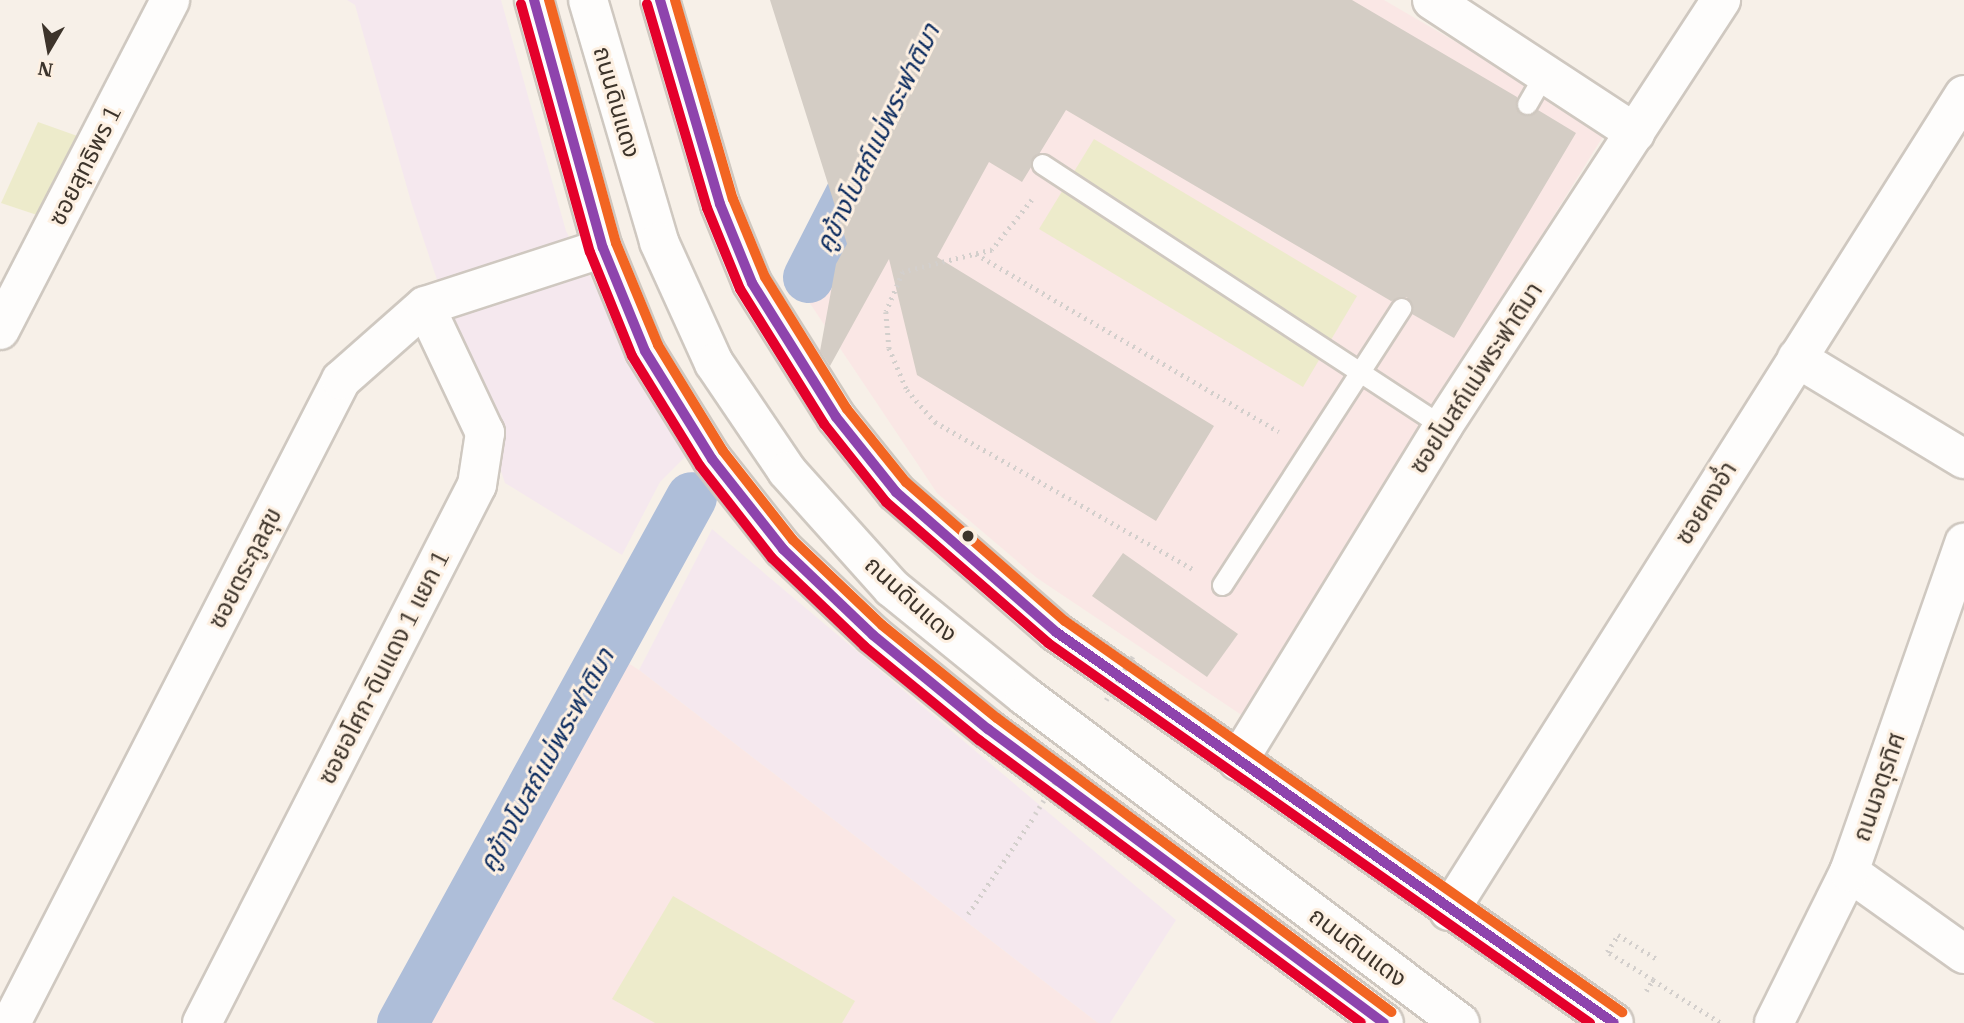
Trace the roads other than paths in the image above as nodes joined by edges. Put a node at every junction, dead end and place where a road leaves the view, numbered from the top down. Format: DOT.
graph roads {
  1 [pos="170,0"];
  2 [pos="534,0"];
  3 [pos="588,0"];
  4 [pos="660,0"];
  5 [pos="1432,0"];
  6 [pos="1721,0"];
  7 [pos="1546,71"];
  8 [pos="1964,95"];
  9 [pos="1527,104"];
  10 [pos="1635,132"];
  11 [pos="1046,168"];
  12 [pos="603,248"];
  13 [pos="425,306"];
  14 [pos="1402,308"];
  15 [pos="0,330"];
  16 [pos="1797,358"];
  17 [pos="1362,370"];
  18 [pos="1443,426"];
  19 [pos="1964,458"];
  20 [pos="1964,542"];
  21 [pos="1222,585"];
  22 [pos="1238,761"];
  23 [pos="1849,872"];
  24 [pos="1449,911"];
  25 [pos="1964,954"];
  26 [pos="1627,1012"];
  27 [pos="11,1023"];
  28 [pos="202,1023"];
  29 [pos="1384,1023"];
  30 [pos="1460,1023"];
  31 [pos="1774,1023"];
  1 -- 15 [label="street, ซอยสุทธิพร 1"];
  2 -- 12 [label="street"];
  3 -- 30 [label="street, ถนนดินแดง, bridge"];
  4 -- 22 [label="street"];
  5 -- 7 [label="street"];
  6 -- 10 [label="street, ซอยโบสถ์แม่พระฟาติมา"];
  7 -- 9 [label="lane"];
  7 -- 10 [label="street"];
  8 -- 16 [label="street, ซอยคงอ่ำ"];
  10 -- 18 [label="street, ซอยโบสถ์แม่พระฟาติมา"];
  11 -- 17 [label="lane"];
  12 -- 13 [label="street, ซอยตระกูลสุข"];
  12 -- 29 [label="street"];
  13 -- 27 [label="street, ซอยตระกูลสุข"];
  13 -- 28 [label="street, ซอยอโศก-ดินแดง 1 แยก 1"];
  14 -- 17 [label="lane"];
  16 -- 19 [label="street"];
  16 -- 24 [label="street, ซอยคงอ่ำ"];
  17 -- 18 [label="lane"];
  17 -- 21 [label="lane"];
  18 -- 22 [label="street, ซอยโบสถ์แม่พระฟาติมา"];
  20 -- 23 [label="street, ถนนจตุรทิศ"];
  22 -- 24 [label="street"];
  23 -- 25 [label="street"];
  23 -- 31 [label="street, ถนนจตุรทิศ"];
  24 -- 26 [label="street"];
}
